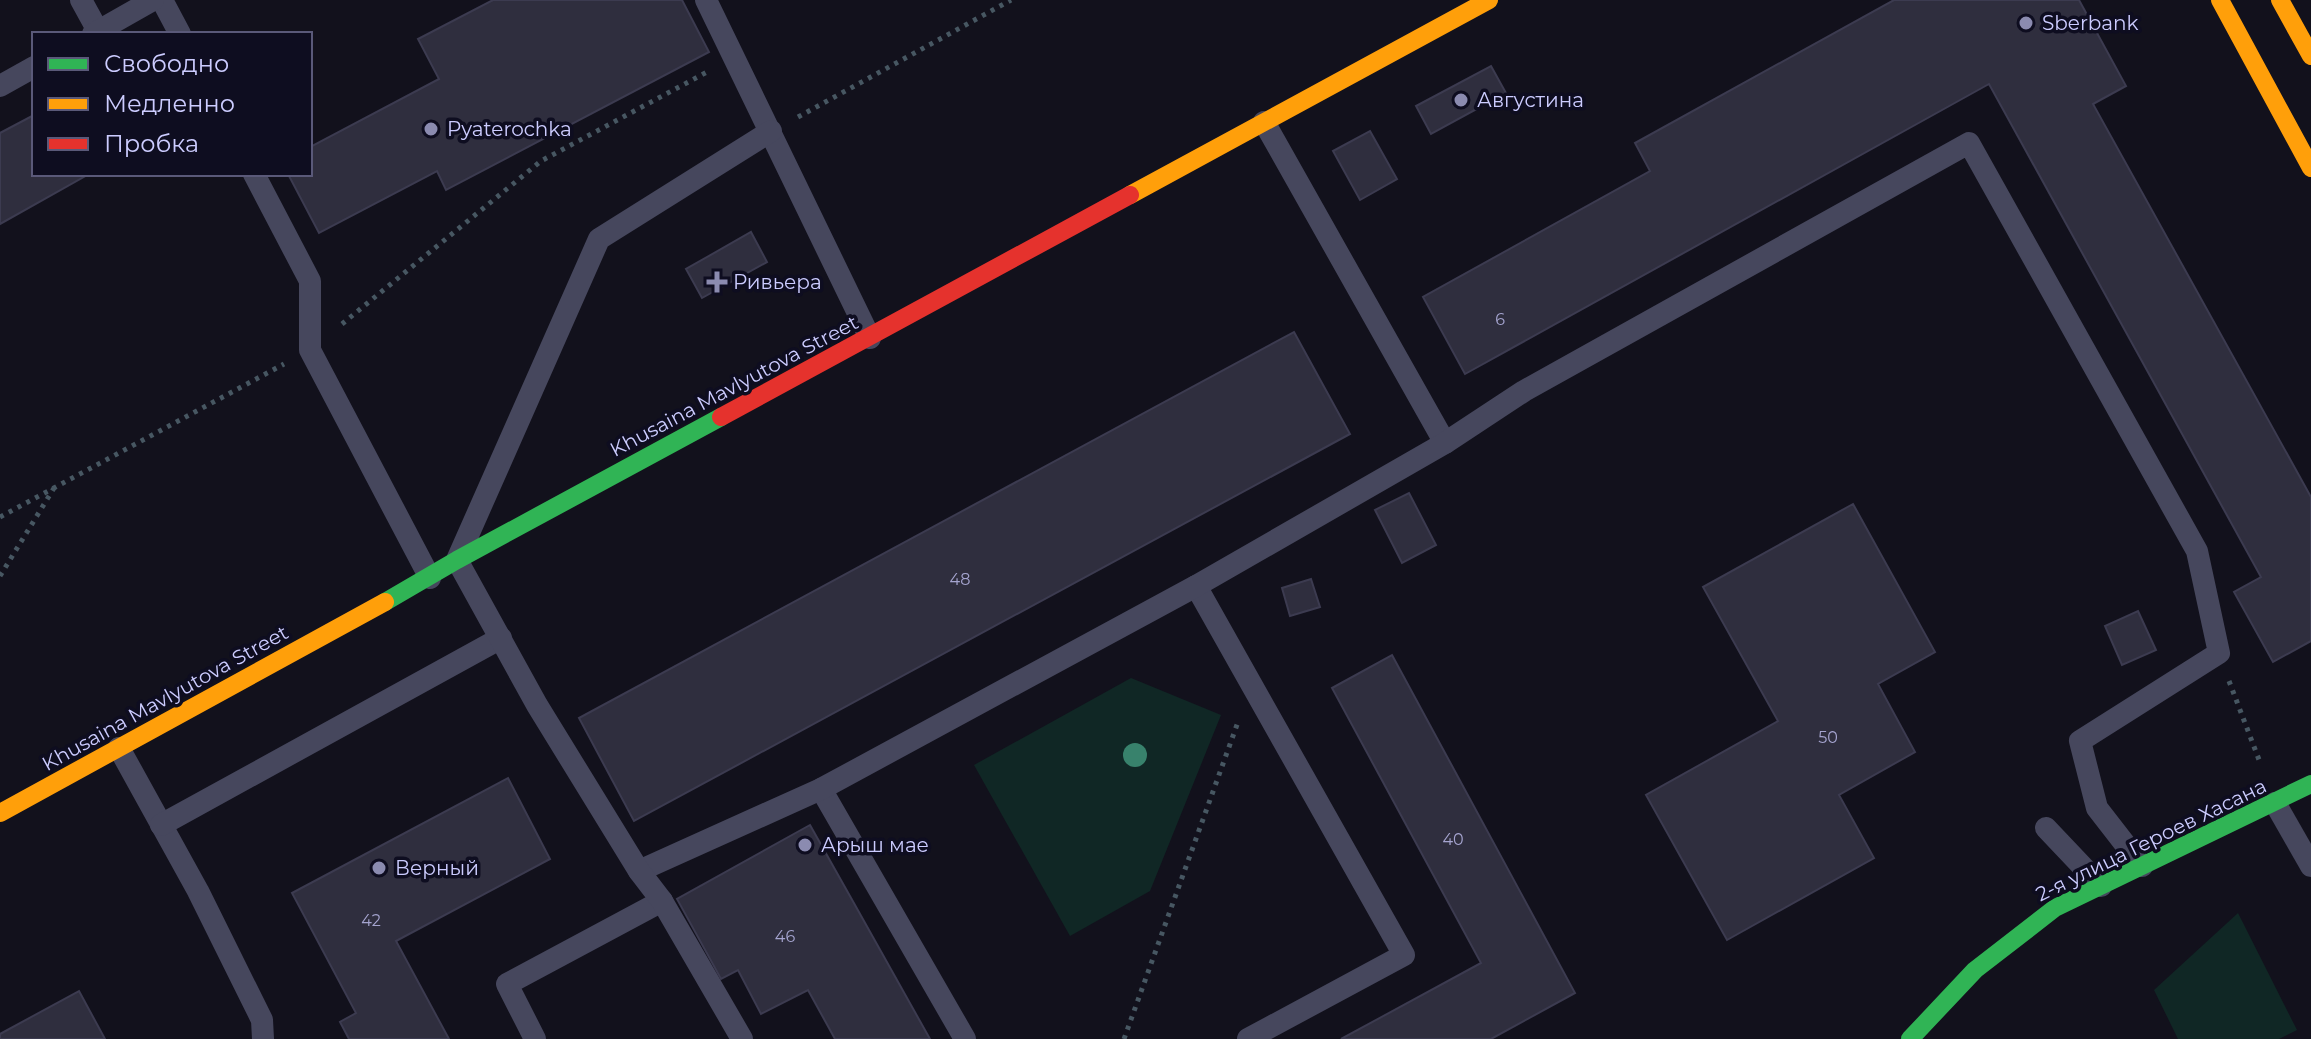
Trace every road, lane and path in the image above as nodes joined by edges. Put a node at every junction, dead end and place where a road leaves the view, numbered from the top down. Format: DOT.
graph roads {
  1 [pos="81,0"];
  2 [pos="153,0"];
  3 [pos="162,0"];
  4 [pos="706,0"];
  5 [pos="1011,0"];
  6 [pos="1489,0"];
  7 [pos="2220,0"];
  8 [pos="2280,0"];
  9 [pos="96,32"];
  10 [pos="179,32"];
  11 [pos="2311,56"];
  12 [pos="736,57"];
  13 [pos="32,68"];
  14 [pos="0,86"];
  15 [pos="1264,122"];
  16 [pos="771,131"];
  17 [pos="2311,168"];
  18 [pos="255,176"];
  19 [pos="870,338"];
  20 [pos="310,350"];
  21 [pos="1445,443"];
  22 [pos="55,487"];
  23 [pos="0,517"];
  24 [pos="457,560"];
  25 [pos="0,576"];
  26 [pos="430,578"];
  27 [pos="1196,586"];
  28 [pos="501,638"];
  29 [pos="2219,653"];
  30 [pos="1252,683"];
  31 [pos="119,748"];
  32 [pos="2311,784"];
  33 [pos="821,789"];
  34 [pos="2275,803"];
  35 [pos="0,813"];
  36 [pos="161,825"];
  37 [pos="2046,828"];
  38 [pos="2142,866"];
  39 [pos="2311,866"];
  40 [pos="639,871"];
  41 [pos="2101,886"];
  42 [pos="662,901"];
  43 [pos="263,1039"];
  44 [pos="535,1039"];
  45 [pos="742,1039"];
  46 [pos="965,1039"];
  47 [pos="1124,1039"];
  48 [pos="1248,1039"];
  49 [pos="1910,1039"];
  1 -- 9 [label="lane"];
  2 -- 9 [label="lane"];
  3 -- 10 [label="lane"];
  4 -- 12 [label="lane"];
  5 -- 16 [label="path"];
  6 -- 15 [label="street, Khusaina Mavlyutova Street"];
  7 -- 17 [label="street"];
  8 -- 11 [label="street"];
  12 -- 16 [label="lane"];
  12 -- 20 [label="path"];
  13 -- 14 [label="lane"];
  15 -- 19 [label="street, Khusaina Mavlyutova Street"];
  15 -- 21 [label="lane"];
  16 -- 19 [label="lane"];
  16 -- 24 [label="lane"];
  18 -- 20 [label="lane"];
  19 -- 24 [label="street, Khusaina Mavlyutova Street"];
  20 -- 22 [label="path"];
  20 -- 26 [label="lane"];
  21 -- 27 [label="lane"];
  21 -- 29 [label="lane"];
  22 -- 23 [label="path"];
  22 -- 25 [label="path"];
  24 -- 26 [label="street, Khusaina Mavlyutova Street"];
  24 -- 28 [label="lane"];
  26 -- 31 [label="street, Khusaina Mavlyutova Street"];
  27 -- 30 [label="lane"];
  27 -- 33 [label="lane"];
  28 -- 36 [label="lane"];
  28 -- 40 [label="lane"];
  29 -- 34 [label="path"];
  29 -- 38 [label="lane"];
  30 -- 47 [label="path"];
  30 -- 48 [label="lane"];
  31 -- 35 [label="street, Khusaina Mavlyutova Street"];
  31 -- 36 [label="lane"];
  32 -- 34 [label="street, 2-я улица Героев Хасана"];
  33 -- 40 [label="lane"];
  33 -- 46 [label="lane"];
  34 -- 38 [label="street, 2-я улица Героев Хасана"];
  34 -- 39 [label="lane"];
  36 -- 43 [label="lane"];
  37 -- 41 [label="lane"];
  38 -- 41 [label="street, 2-я улица Героев Хасана"];
  40 -- 42 [label="lane"];
  41 -- 49 [label="street, 2-я улица Героев Хасана"];
  42 -- 44 [label="lane"];
  42 -- 45 [label="lane"];
}
